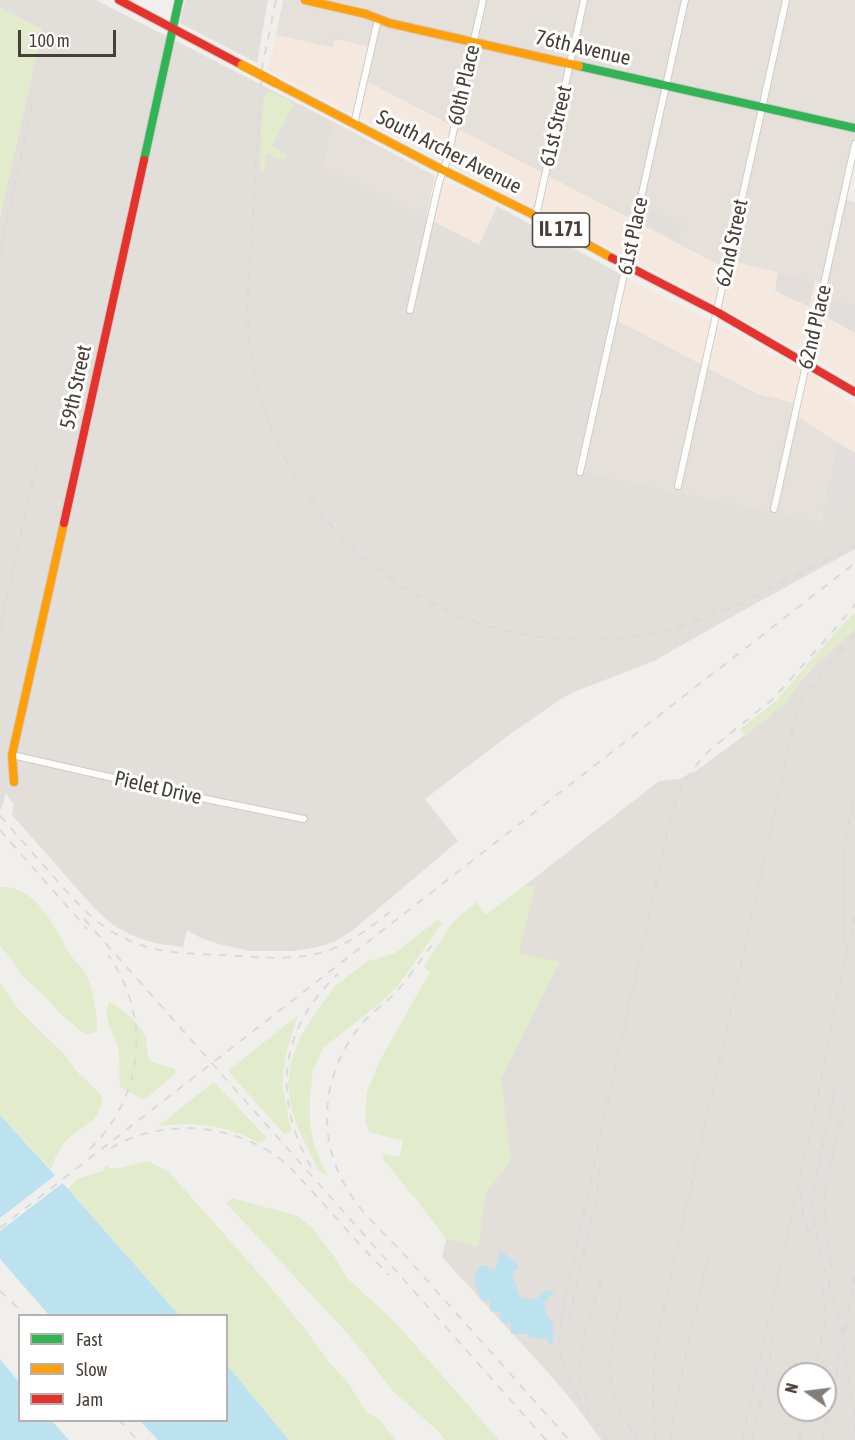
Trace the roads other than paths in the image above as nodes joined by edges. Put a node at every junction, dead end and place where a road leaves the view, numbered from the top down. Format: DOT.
graph roads {
  1 [pos="119,0"];
  2 [pos="179,0"];
  3 [pos="305,0"];
  4 [pos="483,0"];
  5 [pos="584,0"];
  6 [pos="685,0"];
  7 [pos="786,0"];
  8 [pos="378,19"];
  9 [pos="173,28"];
  10 [pos="474,42"];
  11 [pos="570,64"];
  12 [pos="666,86"];
  13 [pos="762,107"];
  14 [pos="354,124"];
  15 [pos="855,128"];
  16 [pos="855,144"];
  17 [pos="443,170"];
  18 [pos="536,216"];
  19 [pos="627,266"];
  20 [pos="410,310"];
  21 [pos="717,312"];
  22 [pos="807,363"];
  23 [pos="855,392"];
  24 [pos="580,472"];
  25 [pos="678,486"];
  26 [pos="774,509"];
  27 [pos="12,755"];
  28 [pos="14,782"];
  29 [pos="304,819"];
  1 -- 9 [label="street, South Archer Avenue / IL 171"];
  2 -- 9 [label="street, 59th Street"];
  3 -- 8 [label="street, 76th Avenue"];
  4 -- 10 [label="street, 60th Place"];
  5 -- 11 [label="street, 61st Street"];
  6 -- 12 [label="street, 61st Place"];
  7 -- 13 [label="street, 62nd Street"];
  8 -- 10 [label="street, 76th Avenue"];
  8 -- 14 [label="street"];
  9 -- 14 [label="street, South Archer Avenue / IL 171, bridge"];
  9 -- 27 [label="street, 59th Street"];
  10 -- 11 [label="street, 76th Avenue"];
  10 -- 17 [label="street, 60th Place"];
  11 -- 12 [label="street, 76th Avenue"];
  11 -- 18 [label="street, 61st Street"];
  12 -- 13 [label="street, 76th Avenue"];
  12 -- 19 [label="street, 61st Place"];
  13 -- 15 [label="street, 76th Avenue"];
  13 -- 21 [label="street, 62nd Street"];
  14 -- 17 [label="street, South Archer Avenue / IL 171"];
  16 -- 22 [label="street, 62nd Place"];
  17 -- 18 [label="street, South Archer Avenue / IL 171"];
  17 -- 20 [label="street, 60th Place"];
  18 -- 19 [label="street, South Archer Avenue / IL 171"];
  19 -- 21 [label="street, South Archer Avenue / IL 171"];
  19 -- 24 [label="street, 61st Place"];
  21 -- 22 [label="street, South Archer Avenue / IL 171"];
  21 -- 25 [label="street, 62nd Street"];
  22 -- 23 [label="street, South Archer Avenue / IL 171"];
  22 -- 26 [label="street, 62nd Place"];
  27 -- 28 [label="street, 59th Street"];
  27 -- 29 [label="street, Pielet Drive"];
}
